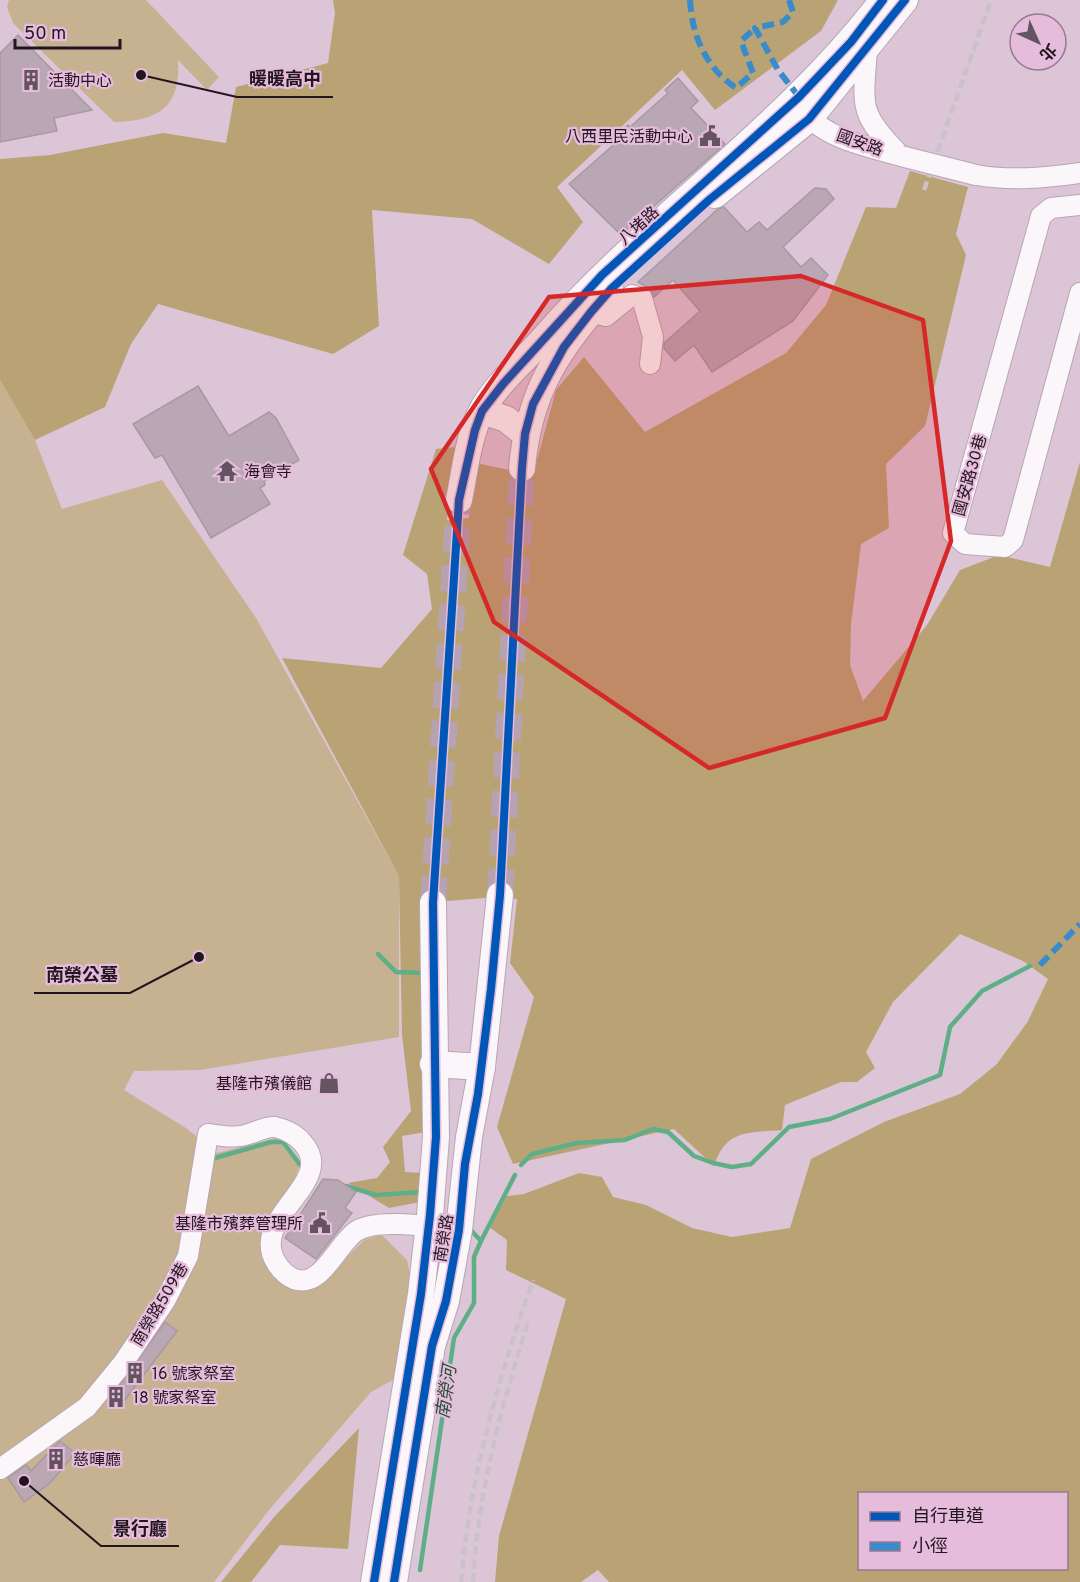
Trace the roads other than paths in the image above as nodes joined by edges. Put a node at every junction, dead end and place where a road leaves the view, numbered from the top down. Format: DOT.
graph roads {
  1 [pos="883,0"];
  2 [pos="905,0"];
  3 [pos="867,50"];
  4 [pos="804,108"];
  5 [pos="901,156"];
  6 [pos="1080,173"];
  7 [pos="1080,205"];
  8 [pos="1080,293"];
  9 [pos="591,312"];
  10 [pos="650,364"];
  11 [pos="503,384"];
  12 [pos="533,404"];
  13 [pos="482,411"];
  14 [pos="525,434"];
  15 [pos="522,468"];
  16 [pos="459,500"];
  17 [pos="500,895"];
  18 [pos="433,903"];
  19 [pos="433,1064"];
  20 [pos="482,1067"];
  21 [pos="435,1092"];
  22 [pos="478,1094"];
  23 [pos="429,1226"];
  24 [pos="459,1230"];
  25 [pos="0,1468"];
  26 [pos="374,1582"];
  27 [pos="394,1582"];
  1 -- 4 [label="main road, 八堵路"];
  2 -- 3 [label="main road, 八堵路"];
  3 -- 4 [label="main road, 八堵路"];
  3 -- 5 [label="street"];
  4 -- 5 [label="street, 國安路"];
  4 -- 9 [label="main road, 八堵路"];
  4 -- 11 [label="main road, 八堵路"];
  5 -- 6 [label="street, 國安路, bridge"];
  7 -- 8 [label="street, 國安路30巷"];
  9 -- 10 [label="street"];
  9 -- 12 [label="main road, 八堵路"];
  11 -- 12 [label="main road"];
  11 -- 13 [label="main road, 八堵路"];
  12 -- 14 [label="main road, 八堵路"];
  13 -- 14 [label="main road"];
  13 -- 16 [label="main road, 八堵路"];
  14 -- 15 [label="main road, 八堵路"];
  17 -- 20 [label="main road, 南榮路"];
  18 -- 19 [label="main road, 南榮路"];
  19 -- 20 [label="main road"];
  19 -- 21 [label="main road, 南榮路"];
  20 -- 22 [label="main road, 南榮路"];
  21 -- 22 [label="main road"];
  21 -- 23 [label="main road, 南榮路"];
  22 -- 24 [label="main road, 南榮路"];
  23 -- 24 [label="street, 南榮路509巷"];
  23 -- 25 [label="street, 南榮路509巷"];
  23 -- 26 [label="main road, 南榮路"];
  24 -- 27 [label="main road, 南榮路"];
}
